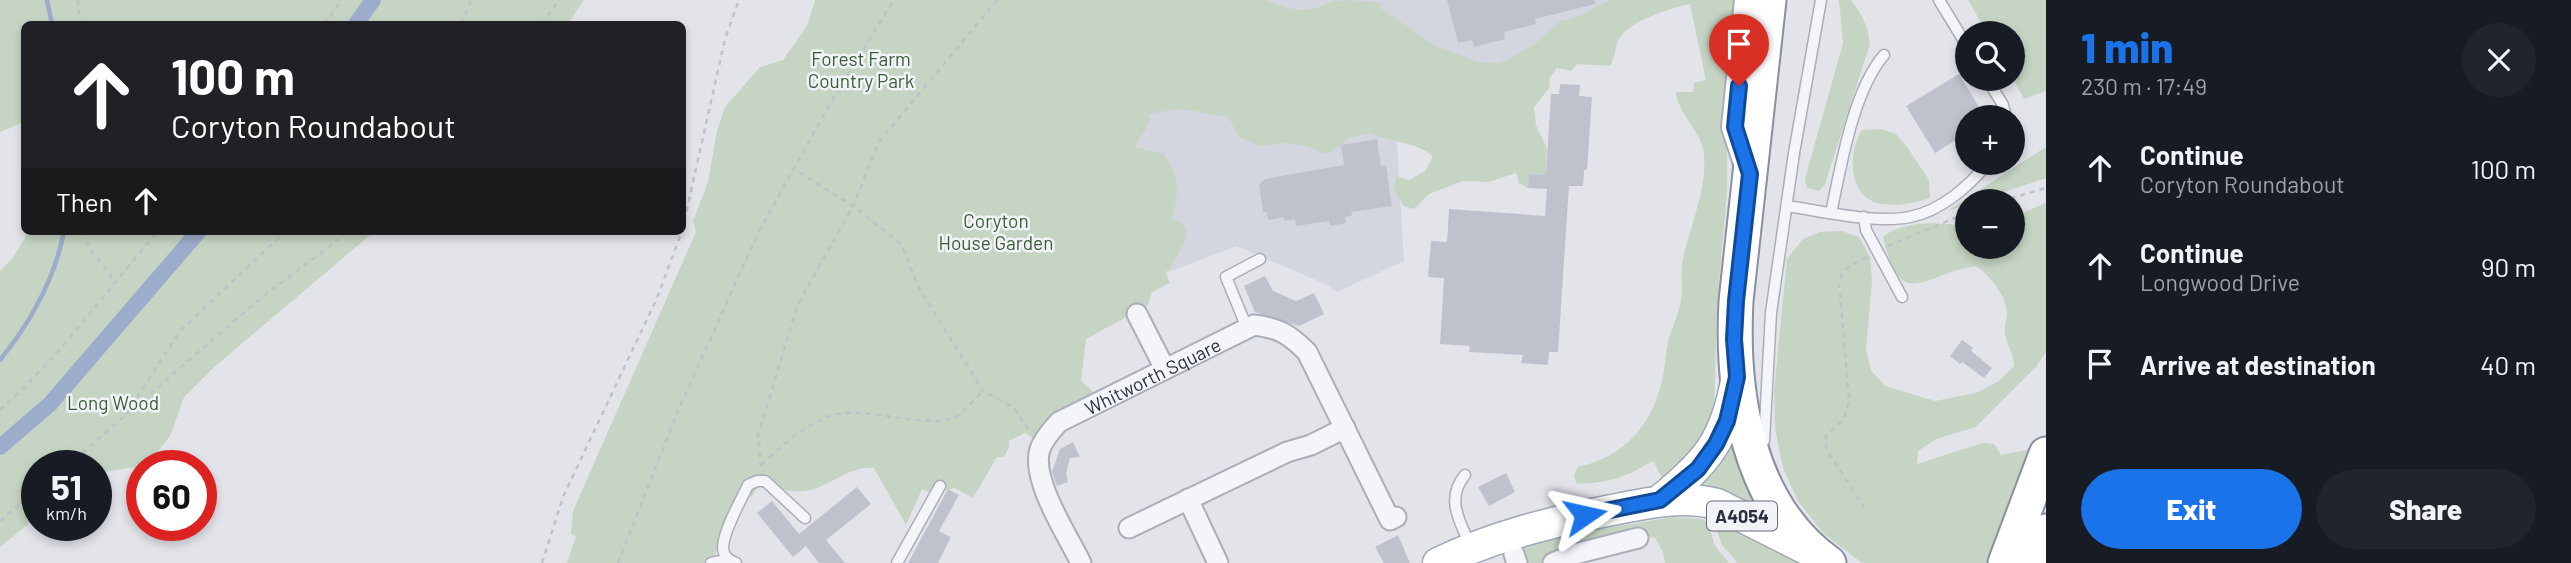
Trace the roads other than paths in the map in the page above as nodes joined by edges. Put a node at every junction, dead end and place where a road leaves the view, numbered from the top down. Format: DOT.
graph roads {
  1 [pos="1748,0"];
  2 [pos="1769,0"];
  3 [pos="1821,0"];
  4 [pos="1939,0"];
  5 [pos="1955,26"];
  6 [pos="1884,55"];
  7 [pos="1750,174"];
  8 [pos="1979,175"];
  9 [pos="1787,206"];
  10 [pos="1831,213"];
  11 [pos="1864,217"];
  12 [pos="1259,259"];
  13 [pos="1902,297"];
  14 [pos="1136,314"];
  15 [pos="1247,328"];
  16 [pos="1165,369"];
  17 [pos="1737,377"];
  18 [pos="1345,428"];
  19 [pos="2046,454"];
  20 [pos="1465,475"];
  21 [pos="940,486"];
  22 [pos="1188,499"];
  23 [pos="1660,500"];
  24 [pos="1773,500"];
  25 [pos="804,517"];
  26 [pos="1396,517"];
  27 [pos="1129,528"];
  28 [pos="2046,531"];
  29 [pos="1638,538"];
  30 [pos="1472,547"];
  31 [pos="1824,559"];
  32 [pos="732,561"];
  33 [pos="711,563"];
  34 [pos="897,563"];
  35 [pos="1081,563"];
  36 [pos="1218,563"];
  37 [pos="1438,563"];
  38 [pos="1553,563"];
  39 [pos="2005,563"];
  40 [pos="2034,563"];
  1 -- 7 [label="street"];
  2 -- 7 [label="highway"];
  3 -- 9 [label="lane"];
  4 -- 5 [label="lane"];
  6 -- 10 [label="lane"];
  7 -- 17 [label="highway"];
  8 -- 11 [label="lane"];
  9 -- 10 [label="lane"];
  9 -- 24 [label="lane"];
  10 -- 11 [label="lane"];
  11 -- 13 [label="lane"];
  12 -- 15 [label="lane"];
  14 -- 16 [label="street"];
  15 -- 16 [label="street, Whitworth Square"];
  15 -- 18 [label="street"];
  16 -- 35 [label="street, Whitworth Square"];
  17 -- 23 [label="main road, A4054"];
  17 -- 24 [label="highway"];
  18 -- 22 [label="street"];
  18 -- 26 [label="street"];
  19 -- 39 [label="highway"];
  20 -- 30 [label="lane"];
  21 -- 34 [label="lane"];
  22 -- 27 [label="street"];
  22 -- 36 [label="street"];
  23 -- 30 [label="main road, A4054"];
  23 -- 31 [label="main road, A4054"];
  24 -- 31 [label="highway"];
  25 -- 32 [label="lane"];
  28 -- 40 [label="highway"];
  29 -- 38 [label="street"];
  30 -- 37 [label="main road, A4054"];
  32 -- 33 [label="lane"];
}
